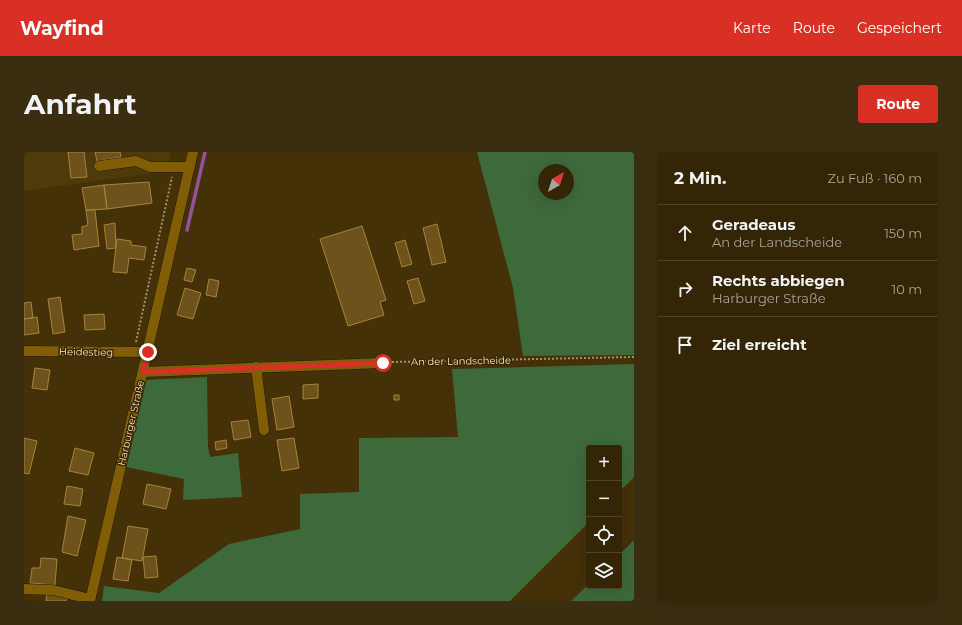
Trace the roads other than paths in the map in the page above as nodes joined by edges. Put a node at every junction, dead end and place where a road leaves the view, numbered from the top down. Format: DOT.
graph roads {
  1 [pos="193,152"];
  2 [pos="135,156"];
  3 [pos="99,166"];
  4 [pos="190,167"];
  5 [pos="24,351"];
  6 [pos="148,352"];
  7 [pos="383,363"];
  8 [pos="256,367"];
  9 [pos="143,372"];
  10 [pos="264,430"];
  11 [pos="24,589"];
  12 [pos="90,600"];
  1 -- 4 [label="street, Harburger Straße"];
  2 -- 3 [label="street"];
  2 -- 4 [label="street"];
  4 -- 6 [label="street, Harburger Straße"];
  5 -- 6 [label="street, Heidestieg"];
  6 -- 9 [label="street, Harburger Straße"];
  7 -- 8 [label="street"];
  8 -- 9 [label="street"];
  8 -- 10 [label="street"];
  9 -- 12 [label="street, Harburger Straße"];
  11 -- 12 [label="street"];
}
